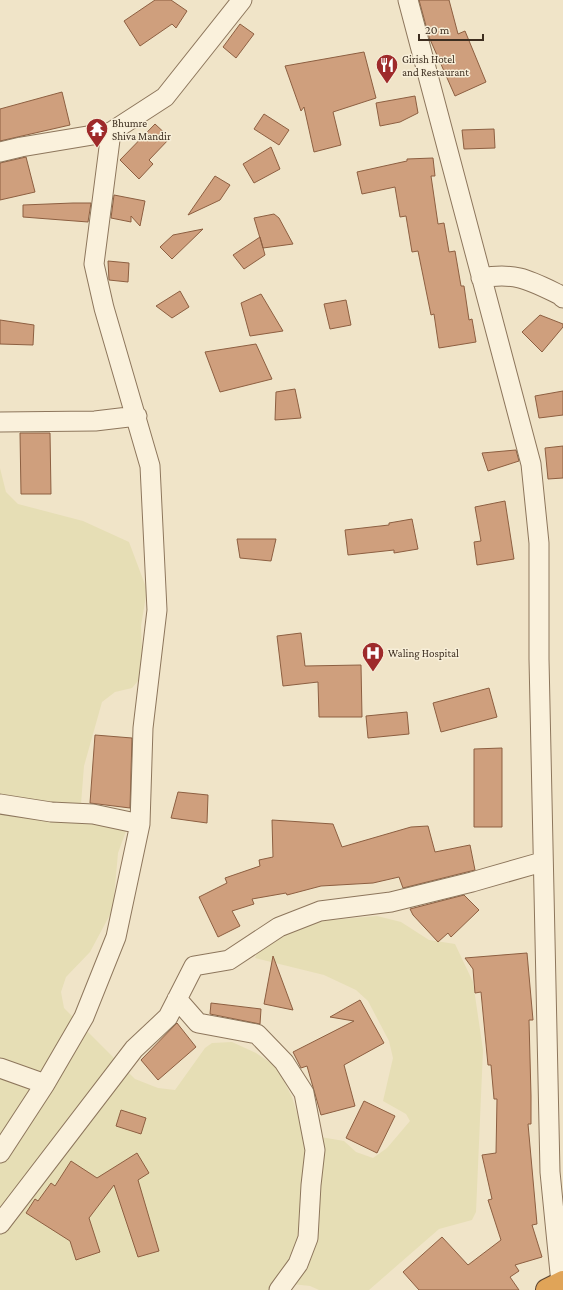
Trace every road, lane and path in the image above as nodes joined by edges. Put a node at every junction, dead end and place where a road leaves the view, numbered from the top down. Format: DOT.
graph roads {
  1 [pos="242,0"];
  2 [pos="408,0"];
  3 [pos="111,132"];
  4 [pos="0,152"];
  5 [pos="481,278"];
  6 [pos="563,298"];
  7 [pos="137,416"];
  8 [pos="0,422"];
  9 [pos="0,804"];
  10 [pos="140,824"];
  11 [pos="542,862"];
  12 [pos="177,999"];
  13 [pos="0,1068"];
  14 [pos="46,1084"];
  15 [pos="0,1153"];
  16 [pos="0,1224"];
  17 [pos="557,1285"];
  18 [pos="279,1290"];
  1 -- 3 [label="street"];
  2 -- 5 [label="street"];
  3 -- 4 [label="street"];
  3 -- 7 [label="street"];
  5 -- 6 [label="street"];
  5 -- 11 [label="street"];
  7 -- 8 [label="street"];
  7 -- 10 [label="street"];
  9 -- 10 [label="street"];
  10 -- 14 [label="street"];
  11 -- 12 [label="street"];
  11 -- 17 [label="street"];
  12 -- 16 [label="street"];
  12 -- 18 [label="street"];
  13 -- 14 [label="street"];
  14 -- 15 [label="street"];
}
